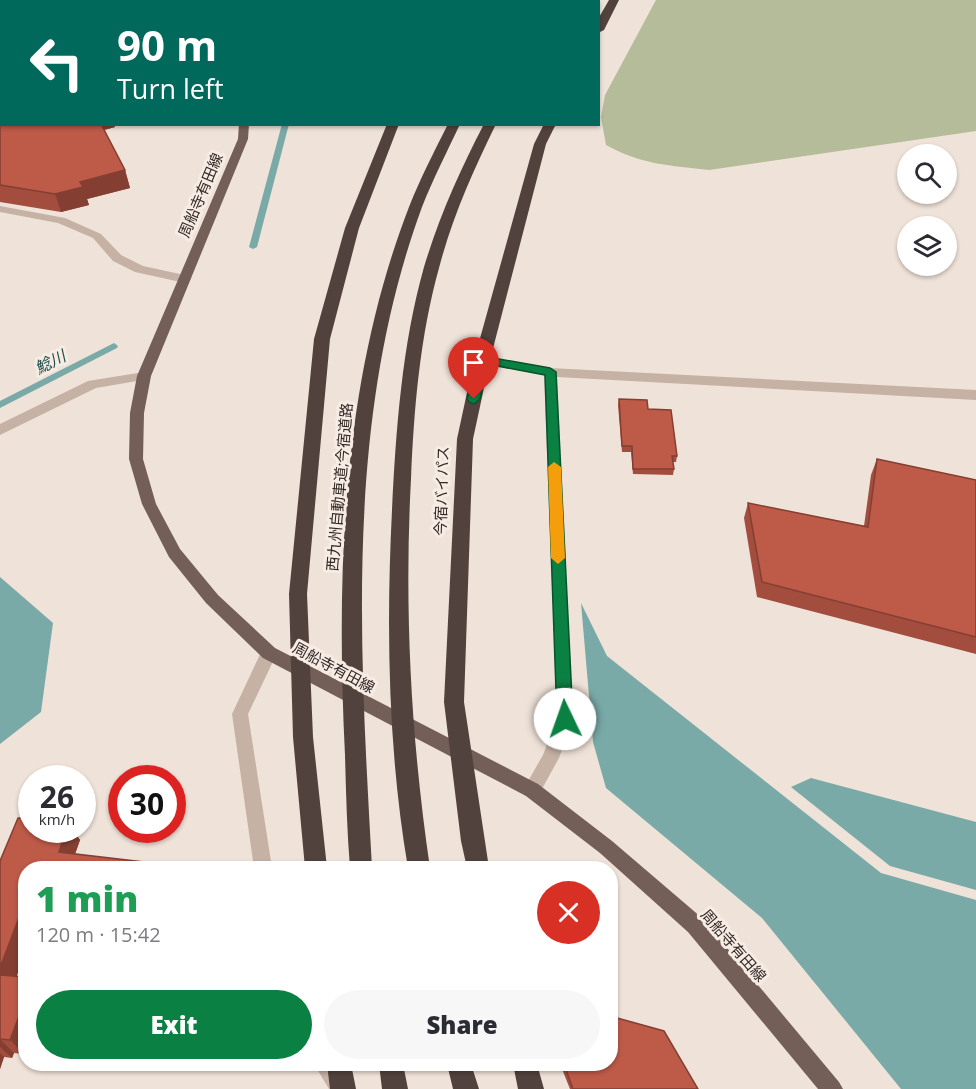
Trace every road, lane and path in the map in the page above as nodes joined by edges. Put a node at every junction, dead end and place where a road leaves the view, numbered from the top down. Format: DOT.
graph roads {
  1 [pos="614,0"];
  2 [pos="600,26"];
  3 [pos="244,126"];
  4 [pos="392,126"];
  5 [pos="453,126"];
  6 [pos="489,126"];
  7 [pos="549,126"];
  8 [pos="0,209"];
  9 [pos="185,279"];
  10 [pos="482,360"];
  11 [pos="550,372"];
  12 [pos="144,376"];
  13 [pos="976,395"];
  14 [pos="0,430"];
  15 [pos="269,653"];
  16 [pos="532,790"];
  17 [pos="262,861"];
  18 [pos="315,861"];
  19 [pos="361,861"];
  20 [pos="418,861"];
  21 [pos="476,861"];
  22 [pos="329,1071"];
  23 [pos="340,1071"];
  24 [pos="392,1071"];
  25 [pos="461,1071"];
  26 [pos="527,1071"];
  27 [pos="342,1089"];
  28 [pos="395,1089"];
  29 [pos="466,1089"];
  30 [pos="531,1089"];
  31 [pos="832,1089"];
  1 -- 2 [label="highway"];
  3 -- 9 [label="main road, 周船寺有田線"];
  4 -- 18 [label="highway"];
  5 -- 19 [label="highway, 西九州自動車道;今宿道路"];
  6 -- 20 [label="highway"];
  7 -- 10 [label="highway, 今宿バイパス"];
  8 -- 9 [label="street"];
  9 -- 12 [label="main road, 周船寺有田線"];
  10 -- 11 [label="street"];
  10 -- 21 [label="highway, 今宿バイパス"];
  11 -- 13 [label="street"];
  11 -- 16 [label="street"];
  12 -- 14 [label="street"];
  12 -- 15 [label="main road, 周船寺有田線"];
  15 -- 16 [label="main road, 周船寺有田線"];
  15 -- 17 [label="street"];
  16 -- 31 [label="main road, 周船寺有田線"];
  22 -- 27 [label="street"];
  23 -- 27 [label="highway"];
  24 -- 28 [label="highway"];
  25 -- 29 [label="highway"];
  26 -- 30 [label="highway"];
}
